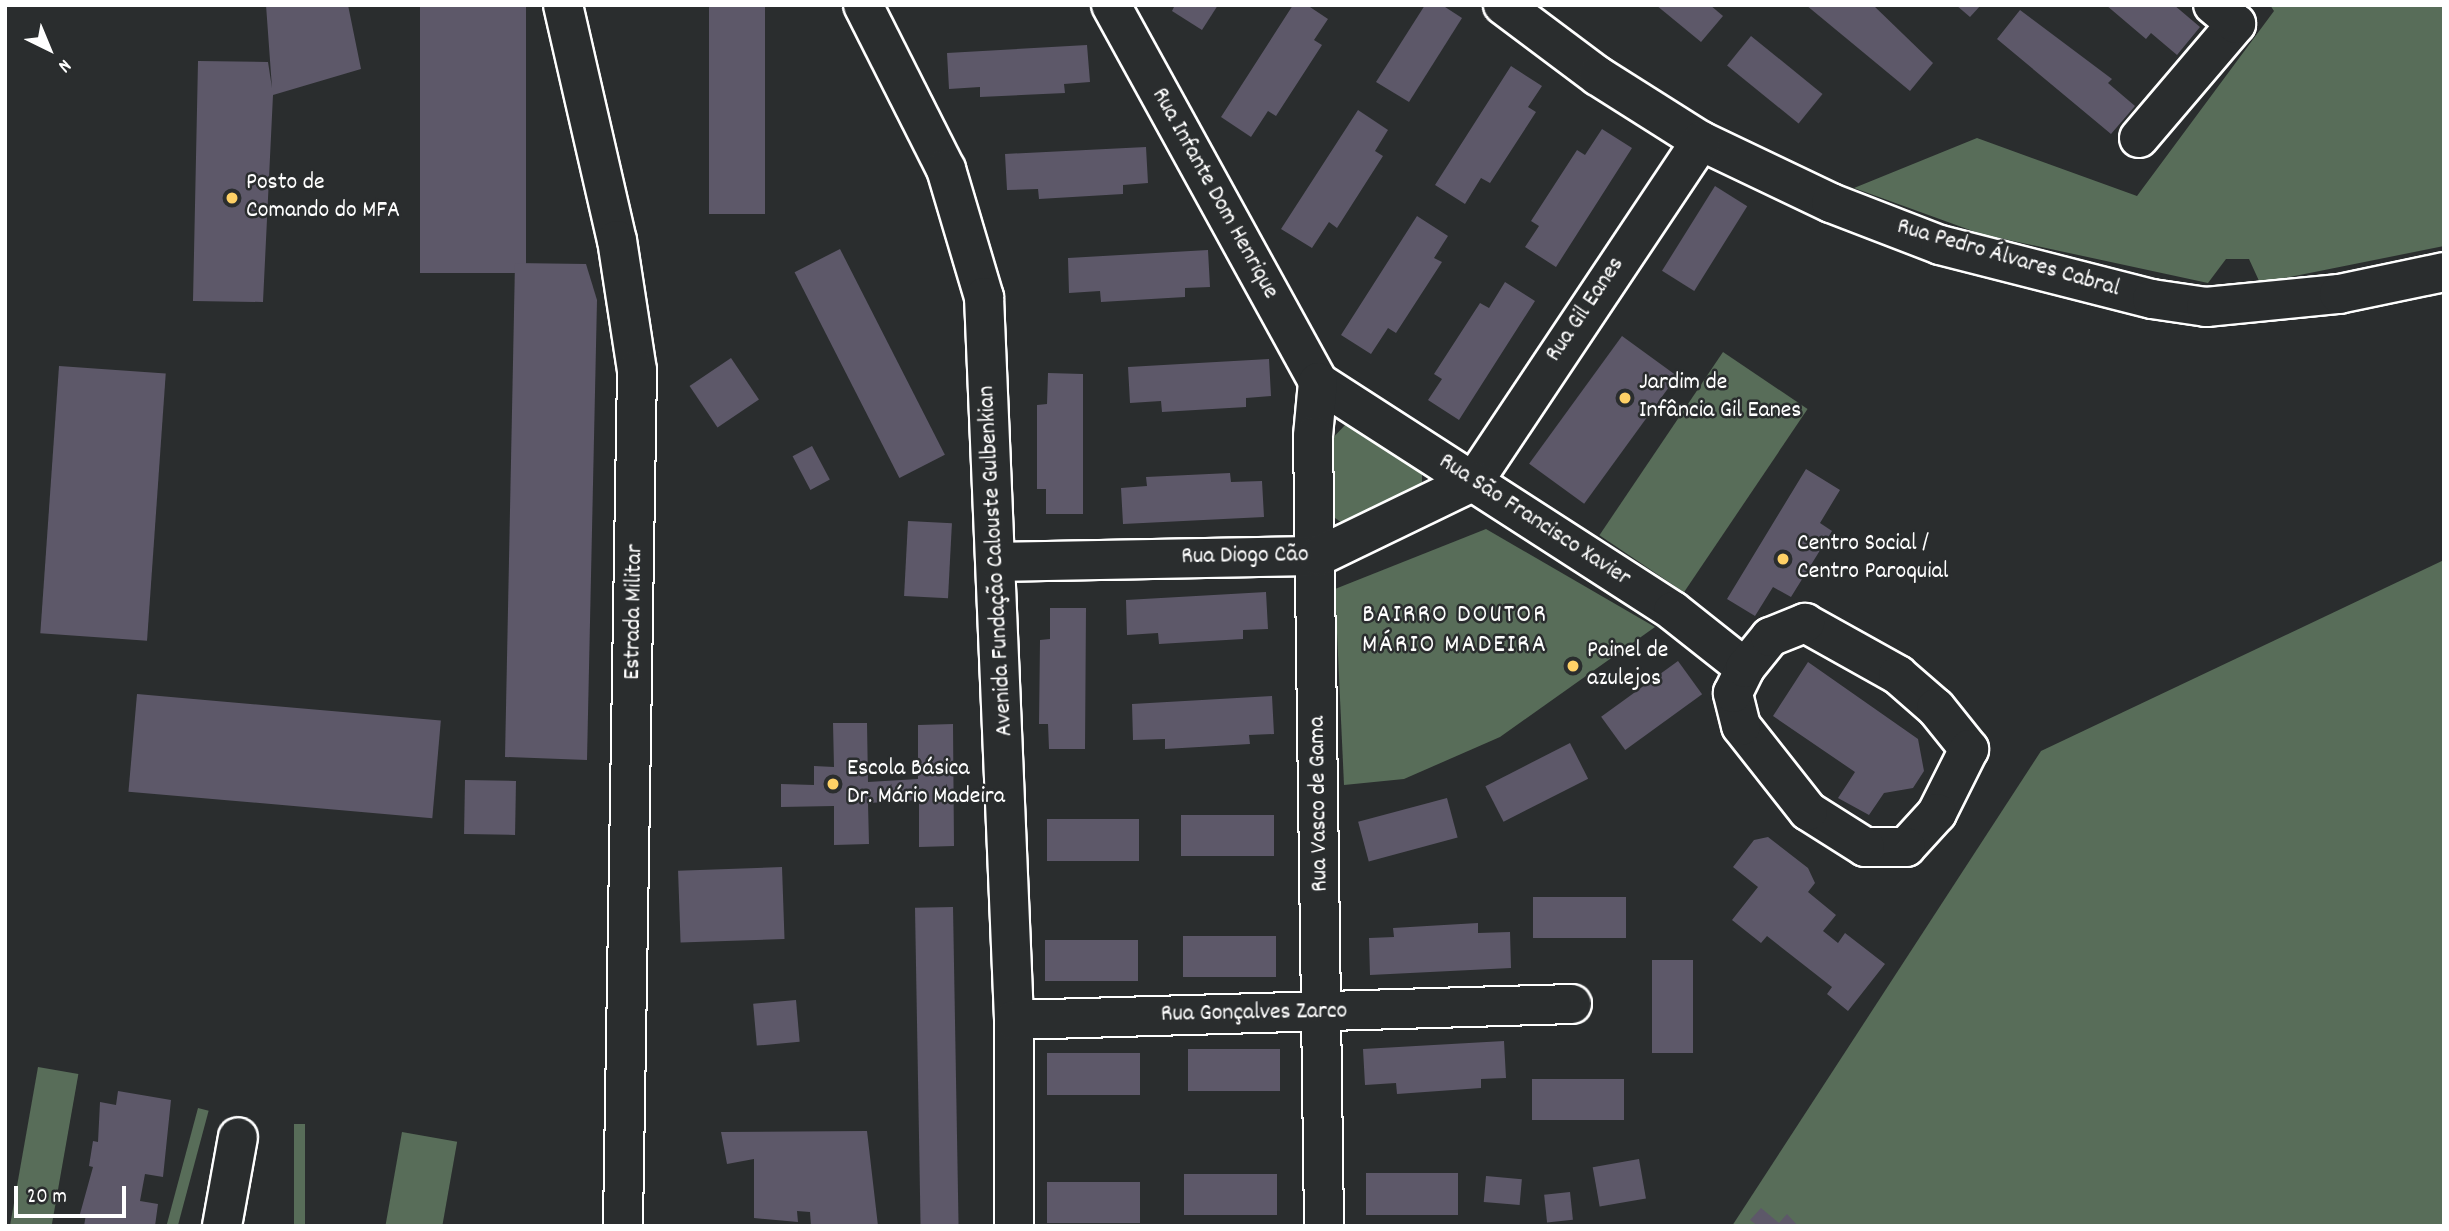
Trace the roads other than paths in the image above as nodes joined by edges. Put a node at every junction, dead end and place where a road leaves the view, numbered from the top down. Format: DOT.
graph roads {
  1 [pos="563,5"];
  2 [pos="863,5"];
  3 [pos="1111,5"];
  4 [pos="1503,5"];
  5 [pos="2213,5"];
  6 [pos="2138,138"];
  7 [pos="1701,141"];
  8 [pos="2444,272"];
  9 [pos="1318,382"];
  10 [pos="1474,481"];
  11 [pos="1319,556"];
  12 [pos="999,562"];
  13 [pos="1745,668"];
  14 [pos="1572,1004"];
  15 [pos="1325,1013"];
  16 [pos="1014,1020"];
  17 [pos="238,1137"];
  18 [pos="222,1226"];
  19 [pos="623,1226"];
  20 [pos="1014,1226"];
  21 [pos="1324,1226"];
  1 -- 19 [label="street, Estrada Militar"];
  2 -- 12 [label="street, Avenida Fundação Calouste Gulbenkian"];
  3 -- 9 [label="street, Rua Infante Dom Henrique"];
  4 -- 7 [label="street, Rua Pedro Álvares Cabral"];
  5 -- 6 [label="street"];
  7 -- 8 [label="street, Rua Pedro Álvares Cabral"];
  7 -- 10 [label="street, Rua Gil Eanes"];
  9 -- 10 [label="street, Rua São Francisco Xavier"];
  9 -- 11 [label="street, Rua Vasco de Gama"];
  10 -- 11 [label="street, Rua Diogo Cão"];
  10 -- 13 [label="street, Rua São Francisco Xavier"];
  11 -- 12 [label="street, Rua Diogo Cão"];
  11 -- 15 [label="street, Rua Vasco de Gama"];
  12 -- 16 [label="street, Avenida Fundação Calouste Gulbenkian"];
  13 -- 13 [label="street"];
  14 -- 15 [label="street, Rua Gonçalves Zarco"];
  15 -- 16 [label="street, Rua Gonçalves Zarco"];
  15 -- 21 [label="street, Rua Vasco de Gama"];
  16 -- 20 [label="street, Avenida Fundação Calouste Gulbenkian"];
  17 -- 18 [label="street"];
}
